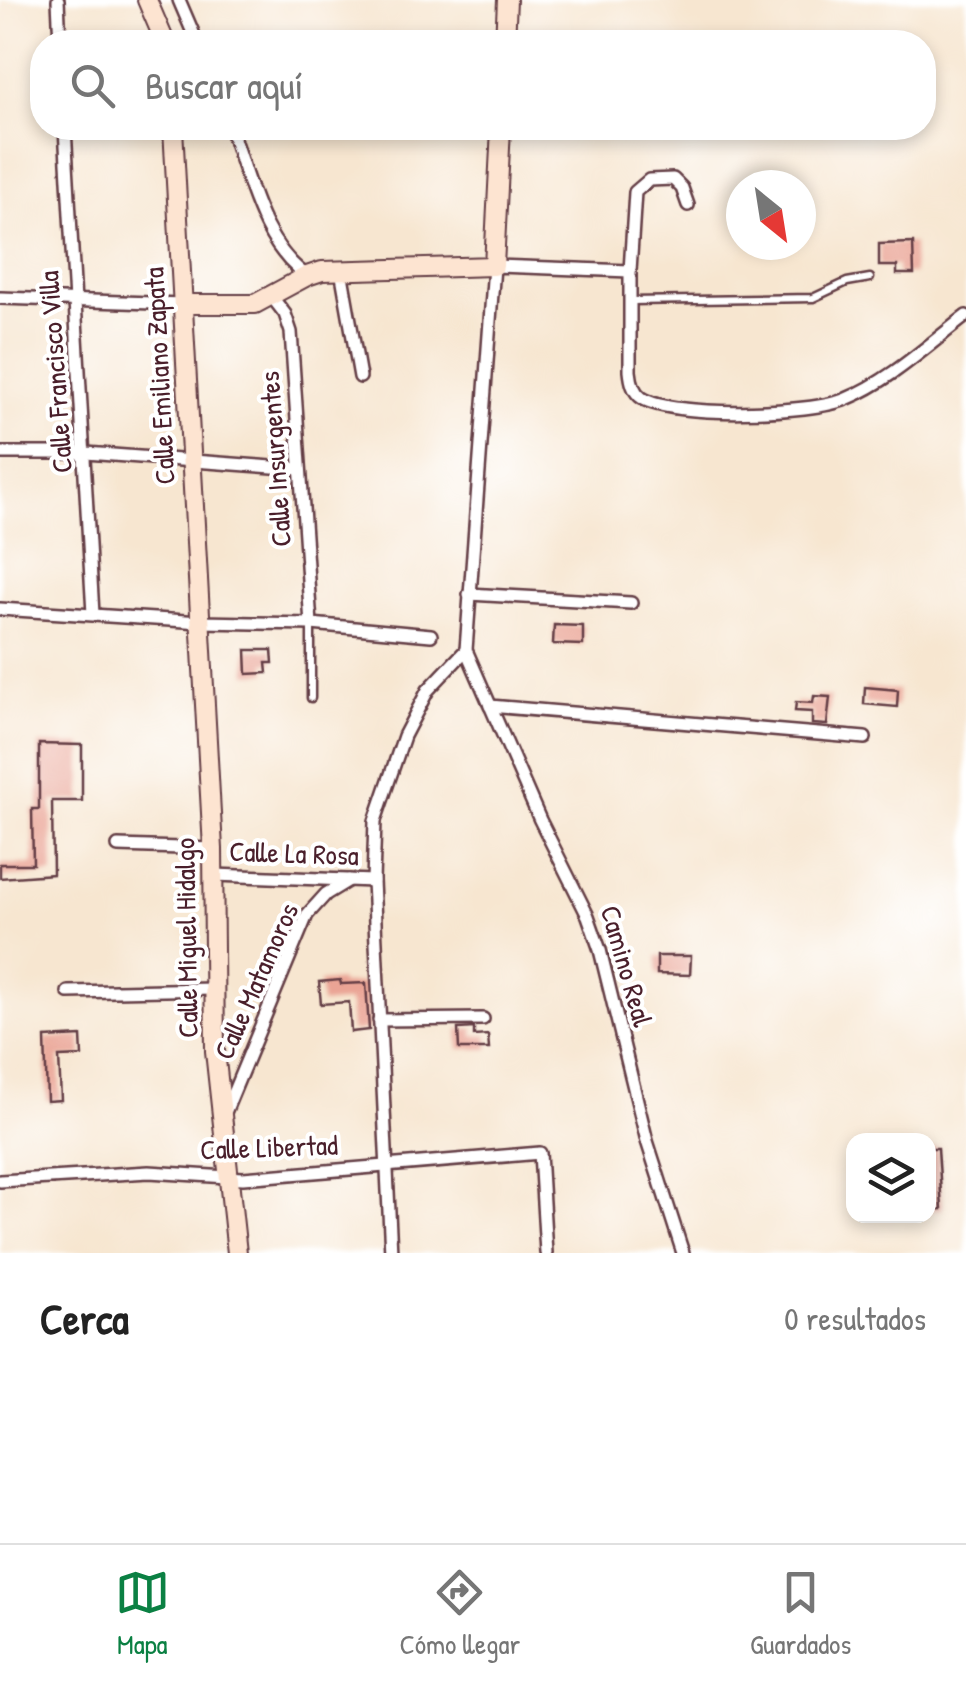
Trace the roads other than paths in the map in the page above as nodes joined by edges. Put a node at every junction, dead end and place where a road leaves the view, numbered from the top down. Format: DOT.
graph roads {
  1 [pos="58,0"];
  2 [pos="147,0"];
  3 [pos="179,0"];
  4 [pos="507,0"];
  5 [pos="59,30"];
  6 [pos="160,30"];
  7 [pos="192,30"];
  8 [pos="506,30"];
  9 [pos="66,140"];
  10 [pos="174,140"];
  11 [pos="234,140"];
  12 [pos="500,140"];
  13 [pos="688,205"];
  14 [pos="494,266"];
  15 [pos="340,270"];
  16 [pos="630,271"];
  17 [pos="306,276"];
  18 [pos="870,278"];
  19 [pos="272,297"];
  20 [pos="0,298"];
  21 [pos="76,300"];
  22 [pos="630,301"];
  23 [pos="183,304"];
  24 [pos="966,316"];
  25 [pos="360,377"];
  26 [pos="0,453"];
  27 [pos="86,453"];
  28 [pos="190,462"];
  29 [pos="299,469"];
  30 [pos="469,594"];
  31 [pos="631,603"];
  32 [pos="0,609"];
  33 [pos="93,614"];
  34 [pos="201,622"];
  35 [pos="311,624"];
  36 [pos="431,635"];
  37 [pos="466,650"];
  38 [pos="311,698"];
  39 [pos="490,706"];
  40 [pos="865,738"];
  41 [pos="118,846"];
  42 [pos="213,849"];
  43 [pos="214,875"];
  44 [pos="349,880"];
  45 [pos="373,881"];
  46 [pos="213,989"];
  47 [pos="68,992"];
  48 [pos="379,1020"];
  49 [pos="483,1020"];
  50 [pos="224,1115"];
  51 [pos="385,1166"];
  52 [pos="230,1177"];
  53 [pos="0,1181"];
  54 [pos="237,1253"];
  55 [pos="391,1253"];
  56 [pos="546,1253"];
  57 [pos="683,1253"];
  1 -- 5 [label="street"];
  2 -- 6 [label="street"];
  3 -- 7 [label="street"];
  4 -- 8 [label="street"];
  9 -- 21 [label="street, Calle Francisco Villa"];
  10 -- 23 [label="street, Calle Emiliano Zapata"];
  11 -- 17 [label="street"];
  12 -- 14 [label="street, Camino Real"];
  13 -- 16 [label="street"];
  14 -- 15 [label="street"];
  14 -- 16 [label="street"];
  14 -- 30 [label="street, Camino Real"];
  15 -- 17 [label="street"];
  15 -- 25 [label="street"];
  16 -- 22 [label="street"];
  17 -- 19 [label="street"];
  18 -- 22 [label="lane"];
  19 -- 23 [label="street"];
  19 -- 29 [label="street, Calle Insurgentes"];
  20 -- 21 [label="street"];
  21 -- 23 [label="street"];
  21 -- 27 [label="street, Calle Francisco Villa"];
  22 -- 24 [label="street"];
  23 -- 28 [label="street, Calle Emiliano Zapata"];
  26 -- 27 [label="street"];
  27 -- 28 [label="street"];
  27 -- 33 [label="street, Calle Francisco Villa"];
  28 -- 29 [label="street"];
  28 -- 34 [label="street, Calle Emiliano Zapata"];
  29 -- 35 [label="street, Calle Insurgentes"];
  30 -- 31 [label="street"];
  30 -- 37 [label="street, Camino Real"];
  32 -- 33 [label="street"];
  33 -- 34 [label="street"];
  34 -- 35 [label="street"];
  34 -- 42 [label="street, Calle Miguel Hidalgo"];
  35 -- 36 [label="street"];
  35 -- 38 [label="lane"];
  37 -- 39 [label="street, Camino Real"];
  37 -- 45 [label="street"];
  39 -- 40 [label="street"];
  39 -- 57 [label="street, Camino Real"];
  41 -- 42 [label="street"];
  42 -- 43 [label="street, Calle Miguel Hidalgo"];
  43 -- 44 [label="street, Calle La Rosa"];
  43 -- 46 [label="street, Calle Miguel Hidalgo"];
  44 -- 45 [label="street, Calle La Rosa"];
  44 -- 50 [label="street, Calle Matamoros"];
  45 -- 48 [label="street"];
  46 -- 47 [label="street"];
  46 -- 50 [label="street, Calle Miguel Hidalgo"];
  48 -- 49 [label="street"];
  48 -- 51 [label="street"];
  50 -- 52 [label="street, Calle Miguel Hidalgo"];
  51 -- 52 [label="street, Calle Libertad"];
  51 -- 55 [label="street"];
  51 -- 56 [label="street, Calle Libertad"];
  52 -- 53 [label="street, Calle Libertad"];
  52 -- 54 [label="street, Calle Miguel Hidalgo"];
}
